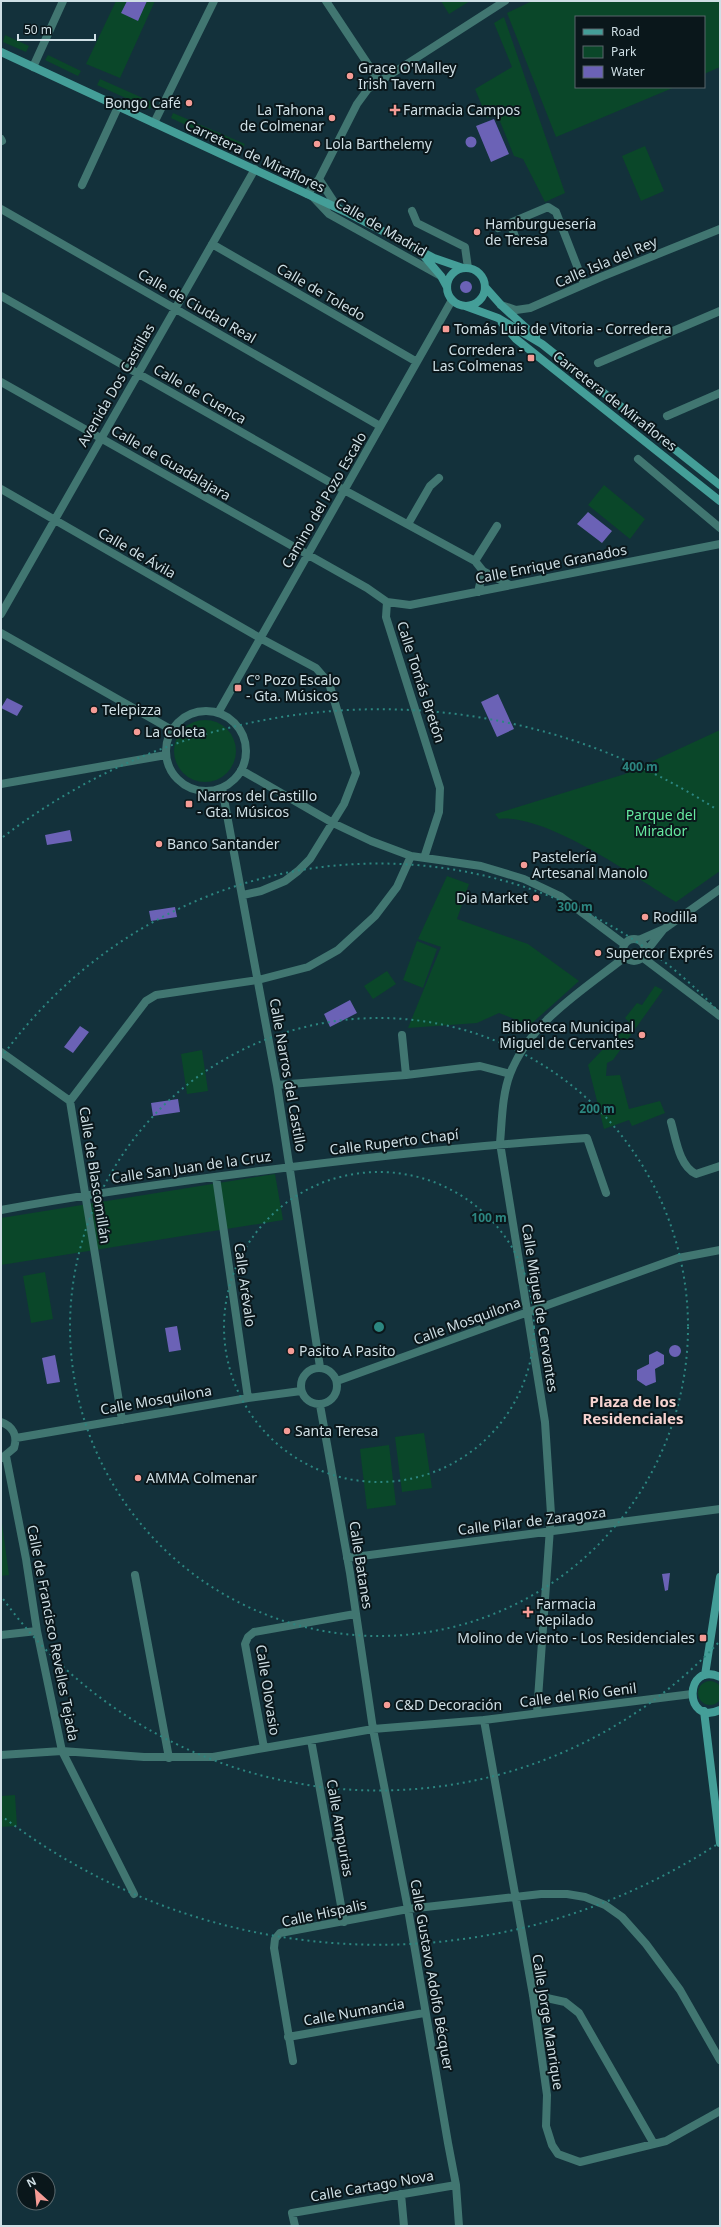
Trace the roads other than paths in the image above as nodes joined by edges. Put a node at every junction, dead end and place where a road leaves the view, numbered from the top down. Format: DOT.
graph roads {
  1 [pos="63,1"];
  2 [pos="214,1"];
  3 [pos="326,1"];
  4 [pos="505,1"];
  5 [pos="1,52"];
  6 [pos="32,67"];
  7 [pos="379,81"];
  8 [pos="118,107"];
  9 [pos="154,123"];
  10 [pos="255,169"];
  11 [pos="319,180"];
  12 [pos="82,185"];
  13 [pos="309,195"];
  14 [pos="1,209"];
  15 [pos="342,210"];
  16 [pos="412,212"];
  17 [pos="510,223"];
  18 [pos="498,228"];
  19 [pos="720,229"];
  20 [pos="517,242"];
  21 [pos="212,244"];
  22 [pos="420,251"];
  23 [pos="465,268"];
  24 [pos="441,276"];
  25 [pos="584,284"];
  26 [pos="447,287"];
  27 [pos="485,287"];
  28 [pos="1,296"];
  29 [pos="452,300"];
  30 [pos="501,305"];
  31 [pos="465,306"];
  32 [pos="175,308"];
  33 [pos="720,312"];
  34 [pos="498,318"];
  35 [pos="542,344"];
  36 [pos="417,362"];
  37 [pos="598,363"];
  38 [pos="138,374"];
  39 [pos="1,382"];
  40 [pos="720,393"];
  41 [pos="667,416"];
  42 [pos="380,426"];
  43 [pos="101,438"];
  44 [pos="638,459"];
  45 [pos="439,478"];
  46 [pos="720,485"];
  47 [pos="1,489"];
  48 [pos="344,490"];
  49 [pos="720,501"];
  50 [pos="53,520"];
  51 [pos="408,524"];
  52 [pos="497,526"];
  53 [pos="720,528"];
  54 [pos="720,544"];
  55 [pos="307,556"];
  56 [pos="475,561"];
  57 [pos="483,571"];
  58 [pos="510,585"];
  59 [pos="478,592"];
  60 [pos="387,602"];
  61 [pos="1,614"];
  62 [pos="1,633"];
  63 [pos="260,638"];
  64 [pos="218,713"];
  65 [pos="172,730"];
  66 [pos="166,755"];
  67 [pos="241,770"];
  68 [pos="1,784"];
  69 [pos="222,788"];
  70 [pos="333,823"];
  71 [pos="412,856"];
  72 [pos="424,858"];
  73 [pos="720,889"];
  74 [pos="243,895"];
  75 [pos="664,929"];
  76 [pos="639,940"];
  77 [pos="624,944"];
  78 [pos="643,956"];
  79 [pos="625,957"];
  80 [pos="258,980"];
  81 [pos="720,1016"];
  82 [pos="402,1036"];
  83 [pos="1,1052"];
  84 [pos="510,1074"];
  85 [pos="406,1075"];
  86 [pos="277,1085"];
  87 [pos="70,1101"];
  88 [pos="671,1122"];
  89 [pos="500,1143"];
  90 [pos="720,1166"];
  91 [pos="290,1167"];
  92 [pos="216,1177"];
  93 [pos="85,1194"];
  94 [pos="606,1194"];
  95 [pos="1,1210"];
  96 [pos="720,1250"];
  97 [pos="528,1313"];
  98 [pos="320,1367"];
  99 [pos="337,1382"];
  100 [pos="301,1391"];
  101 [pos="248,1398"];
  102 [pos="320,1405"];
  103 [pos="122,1420"];
  104 [pos="1,1422"];
  105 [pos="16,1438"];
  106 [pos="4,1457"];
  107 [pos="720,1509"];
  108 [pos="551,1531"];
  109 [pos="347,1558"];
  110 [pos="135,1575"];
  111 [pos="720,1577"];
  112 [pos="355,1614"];
  113 [pos="37,1632"];
  114 [pos="1,1635"];
  115 [pos="705,1675"];
  116 [pos="720,1677"];
  117 [pos="692,1694"];
  118 [pos="720,1710"];
  119 [pos="704,1711"];
  120 [pos="537,1713"];
  121 [pos="484,1720"];
  122 [pos="373,1729"];
  123 [pos="311,1740"];
  124 [pos="264,1748"];
  125 [pos="62,1751"];
  126 [pos="1,1755"];
  127 [pos="169,1758"];
  128 [pos="720,1843"];
  129 [pos="134,1894"];
  130 [pos="515,1898"];
  131 [pos="408,1909"];
  132 [pos="344,1922"];
  133 [pos="533,1995"];
  134 [pos="424,2013"];
  135 [pos="288,2037"];
  136 [pos="720,2060"];
  137 [pos="293,2061"];
  138 [pos="720,2111"];
  139 [pos="654,2144"];
  140 [pos="456,2185"];
  141 [pos="401,2194"];
  142 [pos="295,2226"];
  143 [pos="404,2226"];
  144 [pos="459,2226"];
  1 -- 6 [label="street"];
  2 -- 9 [label="street"];
  3 -- 7 [label="street"];
  4 -- 7 [label="street"];
  5 -- 6 [label="main road, Carretera de Miraflores"];
  6 -- 8 [label="main road, Carretera de Miraflores"];
  7 -- 11 [label="street"];
  8 -- 9 [label="main road, Carretera de Miraflores"];
  8 -- 12 [label="street"];
  9 -- 10 [label="main road, Carretera de Miraflores"];
  10 -- 13 [label="main road, Carretera de Miraflores"];
  10 -- 21 [label="street, Avenida Dos Castillas"];
  11 -- 13 [label="street"];
  11 -- 15 [label="street"];
  13 -- 15 [label="main road, Carretera de Miraflores"];
  13 -- 24 [label="street, Calle de Madrid"];
  14 -- 32 [label="street, Calle de Ciudad Real"];
  15 -- 22 [label="main road, Calle de Madrid"];
  16 -- 23 [label="street"];
  17 -- 18 [label="street"];
  17 -- 20 [label="street"];
  17 -- 25 [label="street"];
  19 -- 25 [label="street, Calle Isla del Rey"];
  21 -- 32 [label="street, Avenida Dos Castillas"];
  21 -- 36 [label="street, Calle de Toledo"];
  22 -- 23 [label="main road, Calle de Madrid"];
  22 -- 24 [label="main road, Calle de Madrid"];
  23 -- 26 [label="main road"];
  23 -- 27 [label="main road"];
  24 -- 26 [label="main road, Calle de Madrid"];
  25 -- 30 [label="street, Calle Isla del Rey"];
  26 -- 29 [label="main road"];
  27 -- 30 [label="main road, Carretera de Miraflores"];
  27 -- 31 [label="main road"];
  28 -- 38 [label="street, Calle de Cuenca"];
  29 -- 31 [label="main road"];
  29 -- 36 [label="street, Camino del Pozo Escalo"];
  30 -- 35 [label="main road, Carretera de Miraflores"];
  31 -- 34 [label="main road, Carretera de Miraflores"];
  32 -- 38 [label="street, Avenida Dos Castillas"];
  32 -- 42 [label="street, Calle de Ciudad Real"];
  33 -- 37 [label="street"];
  34 -- 35 [label="main road, Carretera de Miraflores"];
  34 -- 49 [label="main road, Carretera de Miraflores"];
  35 -- 46 [label="main road, Carretera de Miraflores"];
  36 -- 42 [label="street, Camino del Pozo Escalo"];
  38 -- 43 [label="street, Avenida Dos Castillas"];
  38 -- 48 [label="street, Calle de Cuenca"];
  39 -- 43 [label="street, Calle de Guadalajara"];
  40 -- 41 [label="street"];
  42 -- 48 [label="street, Camino del Pozo Escalo"];
  43 -- 50 [label="street, Avenida Dos Castillas"];
  43 -- 55 [label="street, Calle de Guadalajara"];
  44 -- 53 [label="street"];
  45 -- 51 [label="street"];
  47 -- 50 [label="street, Calle de Ávila"];
  48 -- 51 [label="street, Calle de Cuenca"];
  48 -- 55 [label="street, Camino del Pozo Escalo"];
  50 -- 61 [label="street, Avenida Dos Castillas"];
  50 -- 63 [label="street, Calle de Ávila"];
  51 -- 56 [label="street, Calle de Cuenca"];
  52 -- 56 [label="street"];
  54 -- 58 [label="street, Calle Enrique Granados"];
  55 -- 60 [label="street"];
  55 -- 63 [label="street, Camino del Pozo Escalo"];
  56 -- 57 [label="street"];
  57 -- 58 [label="street"];
  57 -- 59 [label="street"];
  58 -- 59 [label="street, Calle Enrique Granados"];
  59 -- 60 [label="street, Calle Enrique Granados"];
  60 -- 72 [label="street, Calle Tomás Bretón"];
  62 -- 65 [label="street"];
  63 -- 64 [label="street, Camino del Pozo Escalo"];
  63 -- 70 [label="street, Calle de Ávila"];
  64 -- 65 [label="street"];
  64 -- 67 [label="street"];
  65 -- 66 [label="street"];
  66 -- 68 [label="street"];
  66 -- 69 [label="street"];
  67 -- 69 [label="street"];
  67 -- 70 [label="street"];
  69 -- 74 [label="street, Calle Narros del Castillo"];
  70 -- 71 [label="street"];
  70 -- 74 [label="street, Calle de Ávila"];
  71 -- 72 [label="street"];
  71 -- 80 [label="street, Calle de Blascomillán"];
  72 -- 77 [label="street"];
  73 -- 75 [label="street"];
  74 -- 80 [label="street, Calle Narros del Castillo"];
  75 -- 76 [label="street"];
  75 -- 78 [label="street"];
  76 -- 77 [label="street"];
  76 -- 78 [label="street"];
  77 -- 79 [label="street"];
  78 -- 79 [label="street"];
  78 -- 81 [label="street"];
  79 -- 84 [label="street, Calle Miguel de Cervantes"];
  80 -- 86 [label="street, Calle Narros del Castillo"];
  80 -- 87 [label="street, Calle de Blascomillán"];
  82 -- 85 [label="street"];
  83 -- 87 [label="street"];
  84 -- 85 [label="street"];
  84 -- 89 [label="street, Calle Miguel de Cervantes"];
  85 -- 86 [label="street"];
  86 -- 91 [label="street, Calle Narros del Castillo"];
  87 -- 93 [label="street, Calle de Blascomillán"];
  88 -- 90 [label="street"];
  89 -- 91 [label="street, Calle Ruperto Chapí"];
  89 -- 94 [label="street, Calle Ruperto Chapí"];
  89 -- 97 [label="street, Calle Miguel de Cervantes"];
  91 -- 92 [label="street, Calle San Juan de la Cruz"];
  91 -- 98 [label="street, Calle Narros del Castillo"];
  92 -- 93 [label="street, Calle San Juan de la Cruz"];
  92 -- 101 [label="street, Calle Arévalo"];
  93 -- 95 [label="street, Calle San Juan de la Cruz"];
  93 -- 103 [label="street, Calle de Blascomillán"];
  96 -- 97 [label="street, Calle Mosquilona"];
  97 -- 99 [label="street, Calle Mosquilona"];
  97 -- 108 [label="street, Calle Miguel de Cervantes"];
  98 -- 99 [label="street"];
  98 -- 100 [label="street"];
  99 -- 102 [label="street"];
  100 -- 101 [label="street, Calle Mosquilona"];
  100 -- 102 [label="street"];
  101 -- 103 [label="street, Calle Mosquilona"];
  102 -- 109 [label="street, Calle Batanes"];
  103 -- 105 [label="street, Calle Mosquilona"];
  104 -- 105 [label="street"];
  105 -- 106 [label="street"];
  106 -- 113 [label="street, Calle de Francisco Revelles Tejada"];
  107 -- 108 [label="street, Calle Pilar de Zaragoza"];
  108 -- 109 [label="street, Calle Pilar de Zaragoza"];
  108 -- 120 [label="street, Calle Miguel de Cervantes"];
  109 -- 112 [label="street, Calle Batanes"];
  110 -- 127 [label="street"];
  111 -- 115 [label="main road"];
  112 -- 122 [label="street, Calle Batanes"];
  112 -- 124 [label="street, Calle Olovasio"];
  113 -- 114 [label="street"];
  113 -- 125 [label="street, Calle de Francisco Revelles Tejada"];
  115 -- 116 [label="main road"];
  115 -- 117 [label="main road"];
  117 -- 119 [label="main road"];
  117 -- 120 [label="street, Calle del Río Genil"];
  118 -- 119 [label="main road"];
  119 -- 128 [label="main road"];
  120 -- 121 [label="street, Calle del Río Genil"];
  121 -- 122 [label="street, Calle del Río Genil"];
  121 -- 130 [label="street, Calle Jorge Manrique"];
  122 -- 123 [label="street, Calle Olovasio"];
  122 -- 131 [label="street, Calle Gustavo Adolfo Bécquer"];
  123 -- 124 [label="street, Calle Olovasio"];
  123 -- 132 [label="street, Calle Ampurias"];
  124 -- 127 [label="street"];
  125 -- 126 [label="street"];
  125 -- 127 [label="street"];
  125 -- 129 [label="street, Calle de Francisco Revelles Tejada"];
  130 -- 131 [label="street, Calle Hispalis"];
  130 -- 133 [label="street, Calle Jorge Manrique"];
  130 -- 136 [label="street, Calle Hispalis"];
  131 -- 132 [label="street, Calle Hispalis"];
  131 -- 134 [label="street, Calle Gustavo Adolfo Bécquer"];
  132 -- 135 [label="street, Calle Hispalis"];
  133 -- 139 [label="street"];
  133 -- 139 [label="street, Calle Jorge Manrique"];
  134 -- 135 [label="street, Calle Numancia"];
  134 -- 140 [label="street, Calle Gustavo Adolfo Bécquer"];
  135 -- 137 [label="street, Calle Hispalis"];
  138 -- 139 [label="street, Calle Jorge Manrique"];
  140 -- 141 [label="street, Calle Cartago Nova"];
  140 -- 144 [label="street, Calle Gustavo Adolfo Bécquer"];
  141 -- 142 [label="street, Calle Cartago Nova"];
  141 -- 143 [label="street"];
}
